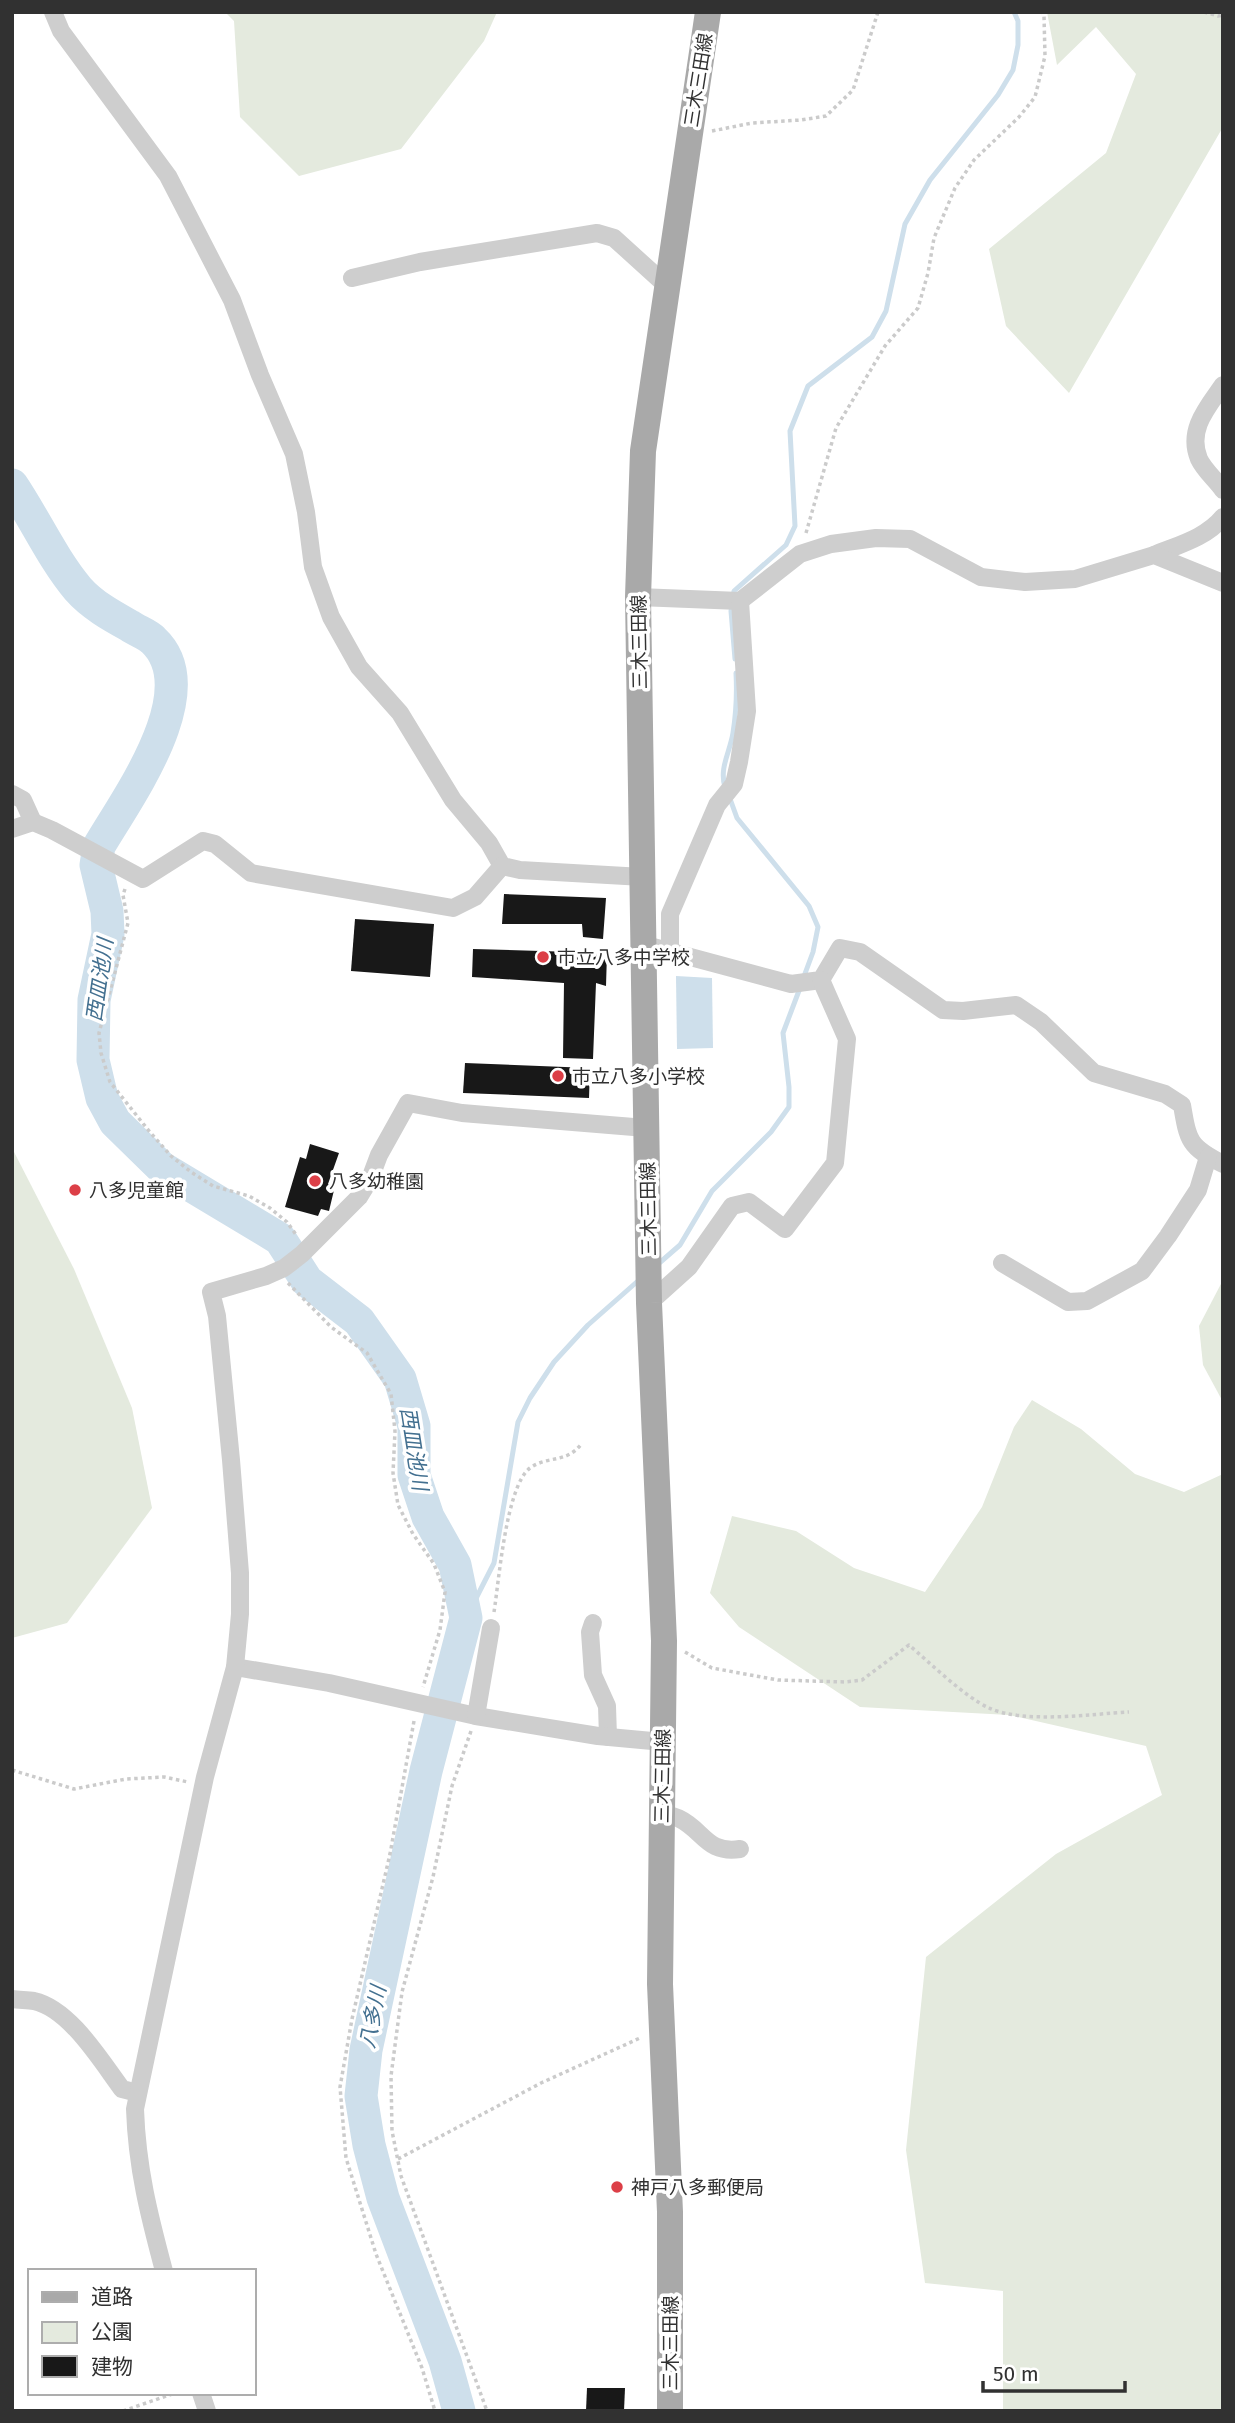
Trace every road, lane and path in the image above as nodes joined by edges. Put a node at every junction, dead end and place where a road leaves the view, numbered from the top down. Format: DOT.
graph roads {
  1 [pos="53,12"];
  2 [pos="708,12"];
  3 [pos="878,12"];
  4 [pos="1042,12"];
  5 [pos="1204,12"];
  6 [pos="1223,15"];
  7 [pos="689,136"];
  8 [pos="352,278"];
  9 [pos="667,286"];
  10 [pos="1223,385"];
  11 [pos="1223,489"];
  12 [pos="1223,517"];
  13 [pos="800,554"];
  14 [pos="1154,555"];
  15 [pos="1223,583"];
  16 [pos="638,597"];
  17 [pos="740,601"];
  18 [pos="12,794"];
  19 [pos="33,822"];
  20 [pos="12,829"];
  21 [pos="502,866"];
  22 [pos="128,872"];
  23 [pos="643,877"];
  24 [pos="642,944"];
  25 [pos="670,951"];
  26 [pos="821,980"];
  27 [pos="646,1128"];
  28 [pos="1215,1161"];
  29 [pos="304,1252"];
  30 [pos="1002,1264"];
  31 [pos="281,1269"];
  32 [pos="649,1286"];
  33 [pos="582,1443"];
  34 [pos="593,1623"];
  35 [pos="491,1628"];
  36 [pos="664,1641"];
  37 [pos="235,1667"];
  38 [pos="421,1704"];
  39 [pos="1129,1712"];
  40 [pos="470,1714"];
  41 [pos="608,1737"];
  42 [pos="663,1742"];
  43 [pos="12,1770"];
  44 [pos="203,1786"];
  45 [pos="662,1814"];
  46 [pos="740,1849"];
  47 [pos="12,1999"];
  48 [pos="662,2032"];
  49 [pos="138,2093"];
  50 [pos="398,2159"];
  51 [pos="163,2269"];
  52 [pos="169,2395"];
  53 [pos="123,2411"];
  54 [pos="435,2411"];
  55 [pos="487,2411"];
  56 [pos="670,2411"];
  1 -- 21 [label="street"];
  2 -- 7 [label="main road, 三木三田線"];
  3 -- 7 [label="path"];
  4 -- 13 [label="path"];
  5 -- 6 [label="path"];
  7 -- 9 [label="main road, 三木三田線"];
  8 -- 9 [label="street"];
  9 -- 16 [label="main road, 三木三田線"];
  10 -- 11 [label="street"];
  12 -- 14 [label="street"];
  13 -- 14 [label="street"];
  13 -- 17 [label="street"];
  14 -- 15 [label="street"];
  16 -- 17 [label="street"];
  16 -- 23 [label="main road, 三木三田線"];
  17 -- 25 [label="street"];
  18 -- 19 [label="street"];
  19 -- 20 [label="street"];
  19 -- 22 [label="street"];
  21 -- 22 [label="street"];
  21 -- 23 [label="street"];
  22 -- 29 [label="path"];
  23 -- 24 [label="main road, 三木三田線"];
  24 -- 25 [label="street"];
  24 -- 27 [label="main road, 三木三田線"];
  25 -- 26 [label="street"];
  26 -- 28 [label="street"];
  26 -- 32 [label="street"];
  27 -- 29 [label="street"];
  27 -- 32 [label="main road, 三木三田線"];
  28 -- 30 [label="street"];
  29 -- 31 [label="street"];
  31 -- 37 [label="street"];
  31 -- 38 [label="path"];
  32 -- 36 [label="main road, 三木三田線"];
  33 -- 35 [label="path"];
  34 -- 41 [label="street"];
  35 -- 40 [label="street"];
  36 -- 39 [label="path"];
  36 -- 42 [label="main road, 三木三田線"];
  37 -- 38 [label="street"];
  37 -- 44 [label="street"];
  38 -- 40 [label="street"];
  38 -- 54 [label="path"];
  40 -- 41 [label="street"];
  40 -- 50 [label="path"];
  41 -- 42 [label="street"];
  42 -- 45 [label="main road, 三木三田線"];
  43 -- 44 [label="path"];
  44 -- 49 [label="street"];
  45 -- 46 [label="street"];
  45 -- 48 [label="main road, 三木三田線"];
  47 -- 49 [label="street"];
  48 -- 50 [label="path"];
  48 -- 56 [label="main road, 三木三田線"];
  49 -- 51 [label="street"];
  50 -- 55 [label="path"];
  52 -- 53 [label="path"];
}
